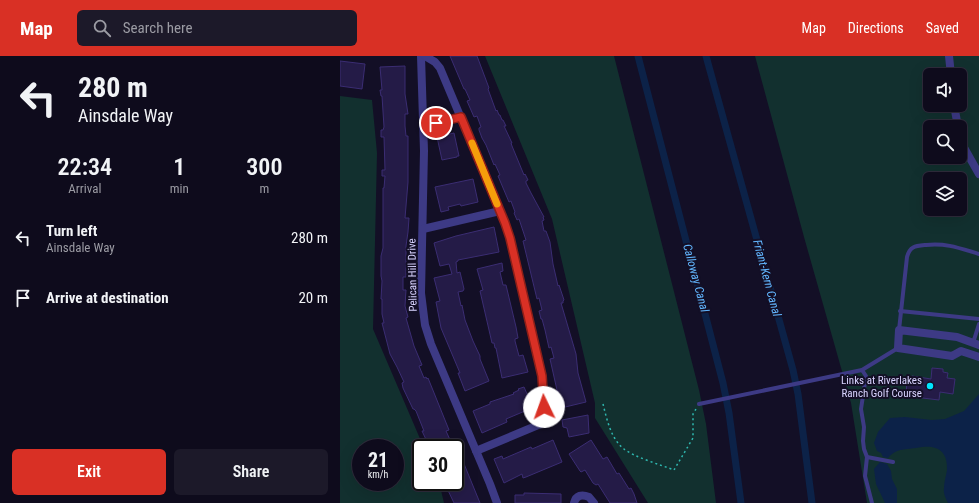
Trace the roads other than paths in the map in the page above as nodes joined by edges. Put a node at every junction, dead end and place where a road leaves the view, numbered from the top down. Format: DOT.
graph roads {
  1 [pos="420,56"];
  2 [pos="425,56"];
  3 [pos="949,56"];
  4 [pos="950,68"];
  5 [pos="461,117"];
  6 [pos="423,126"];
  7 [pos="967,153"];
  8 [pos="979,174"];
  9 [pos="500,211"];
  10 [pos="423,229"];
  11 [pos="979,254"];
  12 [pos="900,311"];
  13 [pos="979,319"];
  14 [pos="979,324"];
  15 [pos="899,330"];
  16 [pos="963,340"];
  17 [pos="976,344"];
  18 [pos="898,348"];
  19 [pos="961,351"];
  20 [pos="979,357"];
  21 [pos="862,370"];
  22 [pos="699,404"];
  23 [pos="476,451"];
  24 [pos="867,457"];
  25 [pos="893,462"];
  26 [pos="497,503"];
  27 [pos="574,503"];
  28 [pos="594,503"];
  29 [pos="872,503"];
  1 -- 6 [label="street, Pelican Hill Drive"];
  2 -- 5 [label="street"];
  3 -- 4 [label="street"];
  5 -- 6 [label="street"];
  5 -- 9 [label="street"];
  6 -- 10 [label="street, Pelican Hill Drive"];
  7 -- 8 [label="street"];
  9 -- 10 [label="street"];
  9 -- 23 [label="street"];
  10 -- 23 [label="street, Pelican Hill Drive"];
  11 -- 12 [label="lane"];
  12 -- 13 [label="lane"];
  12 -- 15 [label="lane"];
  14 -- 17 [label="lane"];
  15 -- 16 [label="street"];
  15 -- 18 [label="street"];
  16 -- 17 [label="street"];
  16 -- 19 [label="street"];
  18 -- 19 [label="street"];
  18 -- 21 [label="lane"];
  19 -- 20 [label="street"];
  21 -- 22 [label="lane"];
  21 -- 24 [label="lane"];
  23 -- 26 [label="street, Pelican Hill Drive"];
  24 -- 25 [label="lane"];
  24 -- 29 [label="lane"];
  27 -- 28 [label="street"];
}
